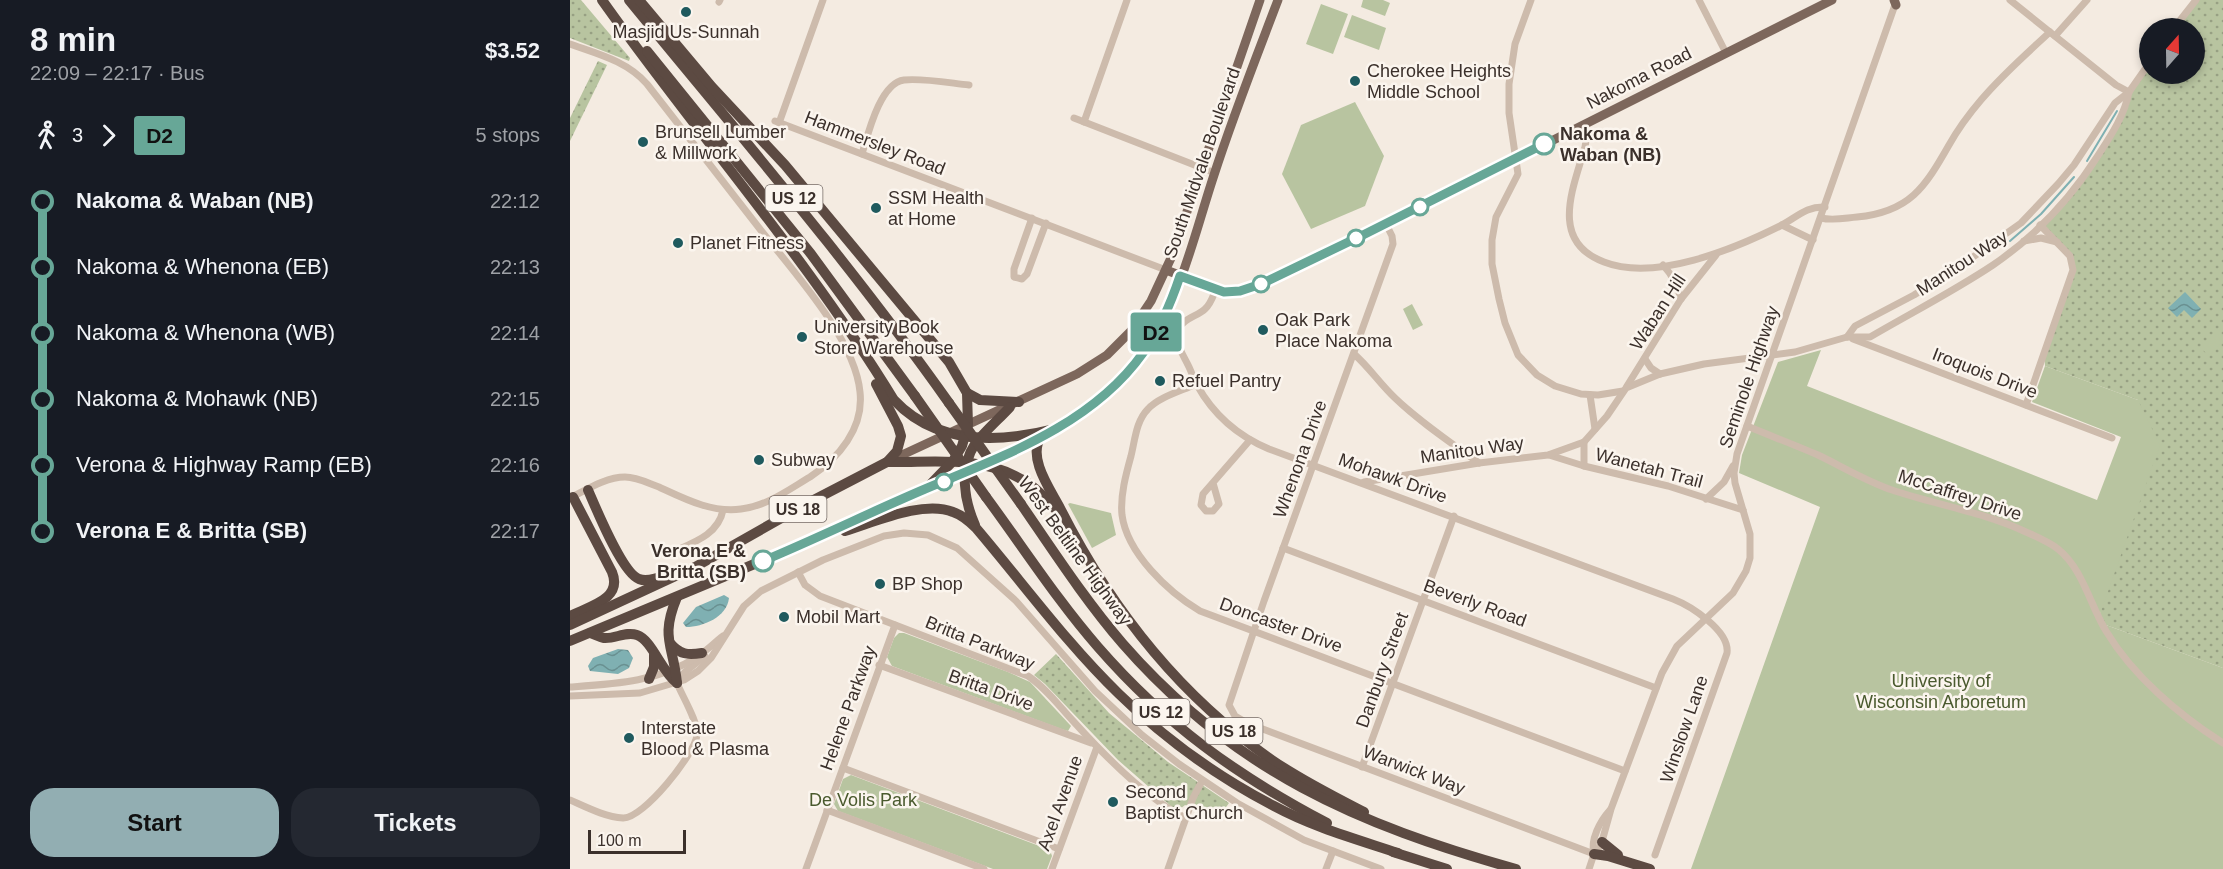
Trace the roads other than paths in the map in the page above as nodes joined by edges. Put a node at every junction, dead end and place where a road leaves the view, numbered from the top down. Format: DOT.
graph roads {
  1 [pos="603,0"];
  2 [pos="629,0"];
  3 [pos="639,0"];
  4 [pos="823,0"];
  5 [pos="1128,0"];
  6 [pos="1260,0"];
  7 [pos="1278,0"];
  8 [pos="1531,0"];
  9 [pos="1699,0"];
  10 [pos="1832,0"];
  11 [pos="2010,0"];
  12 [pos="2087,0"];
  13 [pos="2196,0"];
  14 [pos="1896,2"];
  15 [pos="2182,18"];
  16 [pos="2052,34"];
  17 [pos="570,44"];
  18 [pos="1726,53"];
  19 [pos="2139,78"];
  20 [pos="969,85"];
  21 [pos="2129,93"];
  22 [pos="1074,118"];
  23 [pos="1084,122"];
  24 [pos="1581,126"];
  25 [pos="862,154"];
  26 [pos="1516,158"];
  27 [pos="1201,167"];
  28 [pos="1215,172"];
  29 [pos="1825,207"];
  30 [pos="1032,218"];
  31 [pos="1821,218"];
  32 [pos="1046,223"];
  33 [pos="1386,224"];
  34 [pos="1782,225"];
  35 [pos="2040,225"];
  36 [pos="1813,240"];
  37 [pos="2021,242"];
  38 [pos="2058,242"];
  39 [pos="1716,255"];
  40 [pos="1663,265"];
  41 [pos="1166,270"];
  42 [pos="1180,276"];
  43 [pos="1216,289"];
  44 [pos="1681,299"];
  45 [pos="1847,337"];
  46 [pos="855,341"];
  47 [pos="1354,354"];
  48 [pos="1772,356"];
  49 [pos="1645,359"];
  50 [pos="1660,374"];
  51 [pos="1196,384"];
  52 [pos="1624,389"];
  53 [pos="967,393"];
  54 [pos="1590,395"];
  55 [pos="1014,404"];
  56 [pos="2025,405"];
  57 [pos="1747,426"];
  58 [pos="1054,429"];
  59 [pos="1595,429"];
  60 [pos="967,431"];
  61 [pos="950,433"];
  62 [pos="1041,437"];
  63 [pos="980,438"];
  64 [pos="2112,438"];
  65 [pos="1250,440"];
  66 [pos="1584,442"];
  67 [pos="1548,455"];
  68 [pos="953,460"];
  69 [pos="887,462"];
  70 [pos="1479,463"];
  71 [pos="1314,464"];
  72 [pos="1735,464"];
  73 [pos="984,465"];
  74 [pos="1584,466"];
  75 [pos="966,468"];
  76 [pos="1213,483"];
  77 [pos="1364,483"];
  78 [pos="927,488"];
  79 [pos="588,490"];
  80 [pos="571,498"];
  81 [pos="1706,499"];
  82 [pos="723,510"];
  83 [pos="1743,510"];
  84 [pos="570,514"];
  85 [pos="1454,516"];
  86 [pos="1066,521"];
  87 [pos="589,528"];
  88 [pos="976,528"];
  89 [pos="812,540"];
  90 [pos="1283,548"];
  91 [pos="666,555"];
  92 [pos="695,567"];
  93 [pos="798,572"];
  94 [pos="677,597"];
  95 [pos="1423,600"];
  96 [pos="570,616"];
  97 [pos="1705,619"];
  98 [pos="570,625"];
  99 [pos="895,625"];
  100 [pos="1254,631"];
  101 [pos="590,633"];
  102 [pos="723,636"];
  103 [pos="668,637"];
  104 [pos="570,641"];
  105 [pos="706,650"];
  106 [pos="654,654"];
  107 [pos="879,665"];
  108 [pos="670,671"];
  109 [pos="649,679"];
  110 [pos="1393,682"];
  111 [pos="677,683"];
  112 [pos="570,687"];
  113 [pos="1656,688"];
  114 [pos="570,696"];
  115 [pos="1229,705"];
  116 [pos="2223,743"];
  117 [pos="1095,745"];
  118 [pos="1362,766"];
  119 [pos="843,768"];
  120 [pos="1625,771"];
  121 [pos="1202,781"];
  122 [pos="570,801"];
  123 [pos="1611,809"];
  124 [pos="827,810"];
  125 [pos="1186,818"];
  126 [pos="1602,843"];
  127 [pos="1432,844"];
  128 [pos="1059,849"];
  129 [pos="1333,851"];
  130 [pos="1398,854"];
  131 [pos="1594,854"];
  132 [pos="1655,855"];
  133 [pos="806,869"];
  134 [pos="984,869"];
  135 [pos="1052,869"];
  136 [pos="1168,869"];
  137 [pos="1326,869"];
  138 [pos="1381,869"];
  139 [pos="1447,869"];
  140 [pos="1516,869"];
  141 [pos="1589,869"];
  142 [pos="1651,869"];
  1 -- 46 [label="highway"];
  1 -- 130 [label="highway, US 12, bridge"];
  2 -- 127 [label="highway, West Beltline Highway / US 12, bridge"];
  3 -- 53 [label="highway"];
  4 -- 25 [label="street, Hammersley Road"];
  5 -- 23 [label="street"];
  6 -- 27 [label="main road, South Midvale Boulevard"];
  7 -- 28 [label="main road, South Midvale Boulevard"];
  8 -- 26 [label="street"];
  9 -- 18 [label="street"];
  10 -- 18 [label="main road, Nakoma Road"];
  11 -- 16 [label="street"];
  12 -- 16 [label="street"];
  13 -- 15 [label="street"];
  14 -- 29 [label="street, Seminole Highway"];
  16 -- 21 [label="street"];
  16 -- 31 [label="street"];
  17 -- 82 [label="street"];
  18 -- 24 [label="main road, Nakoma Road"];
  19 -- 21 [label="street, Manitou Way"];
  20 -- 25 [label="street"];
  21 -- 35 [label="street, Manitou Way"];
  21 -- 45 [label="street, Manitou Way"];
  22 -- 23 [label="street"];
  23 -- 27 [label="street"];
  24 -- 26 [label="main road, Nakoma Road"];
  24 -- 40 [label="street"];
  25 -- 30 [label="street, Hammersley Road"];
  26 -- 33 [label="main road, Nakoma Road"];
  26 -- 54 [label="street"];
  27 -- 28 [label="street"];
  27 -- 41 [label="main road, South Midvale Boulevard"];
  28 -- 42 [label="main road, South Midvale Boulevard"];
  29 -- 31 [label="street, Seminole Highway"];
  29 -- 34 [label="street"];
  30 -- 32 [label="street, Hammersley Road"];
  30 -- 32 [label="street"];
  31 -- 36 [label="street, Seminole Highway"];
  32 -- 41 [label="street, Hammersley Road"];
  33 -- 43 [label="main road, Nakoma Road"];
  33 -- 47 [label="street, Whenona Drive"];
  34 -- 36 [label="street"];
  34 -- 39 [label="street"];
  35 -- 37 [label="street, Manitou Way"];
  35 -- 38 [label="street"];
  36 -- 48 [label="street, Seminole Highway"];
  37 -- 38 [label="street"];
  37 -- 45 [label="street, Manitou Way"];
  38 -- 56 [label="street"];
  39 -- 40 [label="street"];
  39 -- 44 [label="street, Waban Hill"];
  40 -- 44 [label="street"];
  41 -- 42 [label="main road, Nakoma Road"];
  41 -- 55 [label="main road, South Midvale Boulevard"];
  42 -- 43 [label="main road, Nakoma Road"];
  42 -- 58 [label="main road, South Midvale Boulevard"];
  43 -- 51 [label="street, Mohawk Drive"];
  44 -- 49 [label="street, Waban Hill"];
  45 -- 48 [label="street, Manitou Way"];
  45 -- 56 [label="street, Iroquois Drive"];
  46 -- 61 [label="highway"];
  46 -- 69 [label="highway"];
  47 -- 70 [label="street"];
  47 -- 71 [label="street, Whenona Drive"];
  48 -- 50 [label="street, Manitou Way"];
  48 -- 57 [label="street, Seminole Highway"];
  49 -- 50 [label="street"];
  49 -- 52 [label="street, Waban Hill"];
  50 -- 52 [label="street, Manitou Way"];
  51 -- 65 [label="street, Mohawk Drive"];
  51 -- 100 [label="street, Doncaster Drive"];
  52 -- 54 [label="street"];
  52 -- 59 [label="street, Manitou Way"];
  53 -- 55 [label="highway"];
  53 -- 60 [label="highway"];
  54 -- 59 [label="street"];
  55 -- 60 [label="main road, South Midvale Boulevard"];
  55 -- 63 [label="highway"];
  56 -- 64 [label="street, Iroquois Drive"];
  57 -- 72 [label="street, Seminole Highway"];
  57 -- 116 [label="street, McCaffrey Drive"];
  58 -- 62 [label="main road, South Midvale Boulevard"];
  58 -- 63 [label="highway"];
  59 -- 66 [label="street, Manitou Way"];
  60 -- 61 [label="highway"];
  60 -- 63 [label="highway"];
  60 -- 68 [label="highway"];
  61 -- 69 [label="main road"];
  62 -- 73 [label="main road, South Midvale Boulevard"];
  62 -- 86 [label="highway"];
  63 -- 75 [label="highway"];
  65 -- 71 [label="street, Mohawk Drive"];
  65 -- 76 [label="street"];
  66 -- 67 [label="street, Manitou Way"];
  66 -- 74 [label="street"];
  67 -- 70 [label="street, Manitou Way"];
  67 -- 74 [label="street, Wanetah Trail"];
  68 -- 69 [label="highway, US 18"];
  68 -- 75 [label="highway, US 18"];
  68 -- 78 [label="highway"];
  69 -- 92 [label="highway, US 18"];
  70 -- 77 [label="street, Manitou Way"];
  71 -- 77 [label="street, Mohawk Drive"];
  71 -- 90 [label="street, Whenona Drive"];
  72 -- 81 [label="street"];
  72 -- 83 [label="street, Seminole Highway"];
  73 -- 75 [label="highway, US 18"];
  73 -- 86 [label="highway, US 18"];
  74 -- 81 [label="street, Wanetah Trail"];
  75 -- 78 [label="main road"];
  75 -- 88 [label="highway"];
  77 -- 85 [label="street, Mohawk Drive"];
  78 -- 89 [label="highway"];
  79 -- 80 [label="street"];
  79 -- 82 [label="street"];
  79 -- 92 [label="highway"];
  80 -- 87 [label="highway"];
  81 -- 83 [label="street, Wanetah Trail"];
  82 -- 91 [label="street"];
  83 -- 97 [label="street, Seminole Highway"];
  84 -- 87 [label="highway"];
  85 -- 95 [label="street, Danbury Street"];
  85 -- 97 [label="street, Mohawk Drive"];
  86 -- 127 [label="highway, US 18"];
  87 -- 96 [label="highway"];
  88 -- 89 [label="highway, US 18"];
  88 -- 130 [label="highway, US 18"];
  89 -- 94 [label="highway, US 18"];
  90 -- 95 [label="street, Beverly Road"];
  90 -- 100 [label="street, Whenona Drive"];
  92 -- 98 [label="highway, US 18"];
  93 -- 99 [label="street, Britta Parkway"];
  93 -- 102 [label="street"];
  93 -- 121 [label="street"];
  94 -- 101 [label="highway, US 18"];
  94 -- 103 [label="highway"];
  95 -- 110 [label="street, Danbury Street"];
  95 -- 113 [label="street, Beverly Road"];
  97 -- 113 [label="street, Seminole Highway"];
  97 -- 132 [label="street, Winslow Lane"];
  99 -- 107 [label="street, Helene Parkway"];
  99 -- 117 [label="street, Britta Parkway"];
  100 -- 110 [label="street, Doncaster Drive"];
  100 -- 115 [label="street, Whenona Drive"];
  101 -- 104 [label="highway, US 18"];
  101 -- 106 [label="highway"];
  102 -- 105 [label="street"];
  102 -- 111 [label="street"];
  103 -- 105 [label="highway"];
  103 -- 108 [label="highway"];
  105 -- 108 [label="street"];
  105 -- 111 [label="street"];
  106 -- 108 [label="highway"];
  106 -- 109 [label="highway"];
  107 -- 117 [label="street, Britta Drive"];
  107 -- 119 [label="street, Helene Parkway"];
  108 -- 109 [label="street"];
  108 -- 111 [label="highway"];
  109 -- 112 [label="street"];
  110 -- 118 [label="street, Danbury Street"];
  110 -- 120 [label="street, Doncaster Drive"];
  111 -- 114 [label="street"];
  111 -- 122 [label="street"];
  113 -- 120 [label="street, Seminole Highway"];
  115 -- 118 [label="street, Warwick Way"];
  117 -- 125 [label="street, Britta Parkway"];
  117 -- 128 [label="street, Axel Avenue"];
  118 -- 131 [label="street, Warwick Way"];
  119 -- 124 [label="street, Helene Parkway"];
  119 -- 128 [label="street"];
  120 -- 123 [label="street, Seminole Highway"];
  121 -- 125 [label="street"];
  121 -- 129 [label="street"];
  123 -- 126 [label="street, Seminole Highway"];
  123 -- 131 [label="street, Seminole Highway"];
  124 -- 133 [label="street, Helene Parkway"];
  124 -- 134 [label="street"];
  125 -- 136 [label="street"];
  126 -- 131 [label="street, Seminole Highway"];
  126 -- 142 [label="highway"];
  127 -- 140 [label="highway, West Beltline Highway / US 12"];
  128 -- 135 [label="street, Axel Avenue"];
  129 -- 137 [label="street"];
  129 -- 138 [label="street"];
  130 -- 139 [label="highway, US 12"];
  131 -- 141 [label="street, Seminole Highway"];
  131 -- 142 [label="highway"];
}
